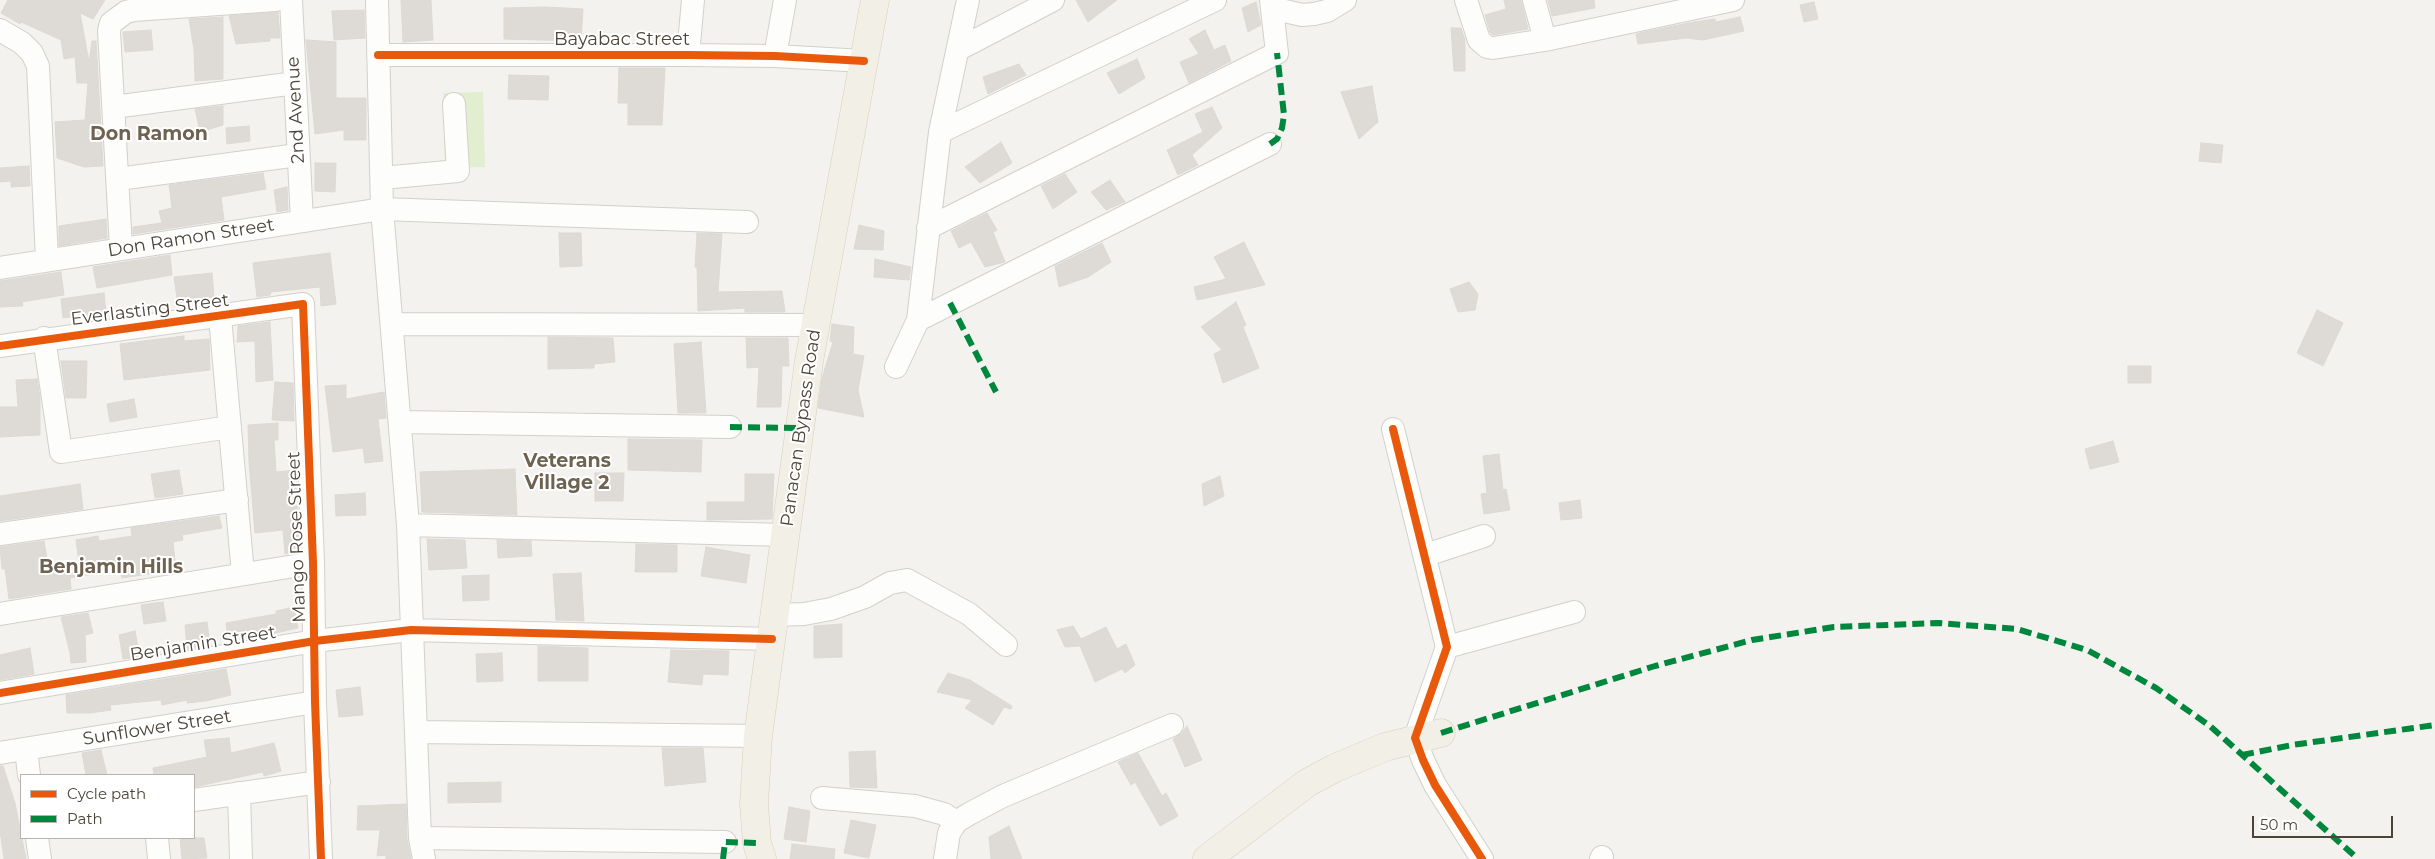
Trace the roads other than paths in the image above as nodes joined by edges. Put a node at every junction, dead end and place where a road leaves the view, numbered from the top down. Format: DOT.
graph roads {
  1 [pos="275,0"];
  2 [pos="291,0"];
  3 [pos="377,0"];
  4 [pos="693,0"];
  5 [pos="785,0"];
  6 [pos="875,0"];
  7 [pos="968,0"];
  8 [pos="1053,0"];
  9 [pos="1215,0"];
  10 [pos="1345,0"];
  11 [pos="1466,0"];
  12 [pos="1534,0"];
  13 [pos="1733,0"];
  14 [pos="225,2"];
  15 [pos="1704,3"];
  16 [pos="151,4"];
  17 [pos="1272,4"];
  18 [pos="120,6"];
  19 [pos="0,30"];
  20 [pos="1545,40"];
  21 [pos="959,49"];
  22 [pos="378,55"];
  23 [pos="688,55"];
  24 [pos="775,56"];
  25 [pos="864,61"];
  26 [pos="295,83"];
  27 [pos="454,104"];
  28 [pos="114,107"];
  29 [pos="940,132"];
  30 [pos="1270,144"];
  31 [pos="298,155"];
  32 [pos="118,178"];
  33 [pos="382,178"];
  34 [pos="382,209"];
  35 [pos="302,221"];
  36 [pos="747,222"];
  37 [pos="928,228"];
  38 [pos="122,248"];
  39 [pos="47,260"];
  40 [pos="0,268"];
  41 [pos="303,304"];
  42 [pos="220,317"];
  43 [pos="918,320"];
  44 [pos="392,324"];
  45 [pos="816,325"];
  46 [pos="44,338"];
  47 [pos="0,346"];
  48 [pos="896,368"];
  49 [pos="401,422"];
  50 [pos="230,427"];
  51 [pos="730,427"];
  52 [pos="1393,429"];
  53 [pos="237,500"];
  54 [pos="408,525"];
  55 [pos="0,534"];
  56 [pos="786,534"];
  57 [pos="1484,536"];
  58 [pos="1426,555"];
  59 [pos="313,563"];
  60 [pos="244,574"];
  61 [pos="1574,612"];
  62 [pos="0,614"];
  63 [pos="773,627"];
  64 [pos="411,630"];
  65 [pos="315,641"];
  66 [pos="1006,645"];
  67 [pos="1447,647"];
  68 [pos="0,693"];
  69 [pos="315,702"];
  70 [pos="1172,725"];
  71 [pos="416,732"];
  72 [pos="1441,733"];
  73 [pos="758,736"];
  74 [pos="1415,738"];
  75 [pos="26,749"];
  76 [pos="0,754"];
  77 [pos="29,774"];
  78 [pos="319,782"];
  79 [pos="239,793"];
  80 [pos="822,798"];
  81 [pos="195,800"];
  82 [pos="956,822"];
  83 [pos="37,839"];
  84 [pos="157,839"];
  85 [pos="725,842"];
  86 [pos="422,849"];
  87 [pos="40,859"];
  88 [pos="159,859"];
  89 [pos="241,859"];
  90 [pos="321,859"];
  91 [pos="762,859"];
  92 [pos="944,859"];
  93 [pos="1207,859"];
  94 [pos="1482,859"];
  1 -- 14 [label="street"];
  2 -- 26 [label="street, 2nd Avenue"];
  3 -- 22 [label="street"];
  4 -- 23 [label="street"];
  5 -- 24 [label="street"];
  6 -- 25 [label="main road, Panacan Bypass Road"];
  7 -- 21 [label="street"];
  8 -- 21 [label="street"];
  9 -- 29 [label="street"];
  10 -- 17 [label="street"];
  11 -- 20 [label="street"];
  12 -- 20 [label="street"];
  13 -- 15 [label="street"];
  14 -- 16 [label="street"];
  15 -- 20 [label="street"];
  16 -- 18 [label="street"];
  17 -- 37 [label="street"];
  18 -- 28 [label="street"];
  19 -- 39 [label="street"];
  21 -- 29 [label="street"];
  22 -- 23 [label="street, Bayabac Street"];
  22 -- 33 [label="street"];
  23 -- 24 [label="street, Bayabac Street"];
  24 -- 25 [label="street, Bayabac Street"];
  25 -- 45 [label="main road, Panacan Bypass Road"];
  26 -- 28 [label="street"];
  26 -- 31 [label="street, 2nd Avenue"];
  27 -- 33 [label="street"];
  28 -- 32 [label="street"];
  29 -- 37 [label="street"];
  30 -- 43 [label="street"];
  31 -- 32 [label="street"];
  31 -- 35 [label="street, 2nd Avenue"];
  32 -- 38 [label="street"];
  33 -- 34 [label="street"];
  34 -- 35 [label="street, Don Ramon Street"];
  34 -- 36 [label="street, Don Ramon Street"];
  34 -- 44 [label="street"];
  35 -- 38 [label="street, Don Ramon Street"];
  37 -- 43 [label="street"];
  38 -- 39 [label="street, Don Ramon Street"];
  39 -- 40 [label="street, Don Ramon Street"];
  41 -- 42 [label="street, Everlasting Street"];
  41 -- 59 [label="street, Mango Rose Street"];
  42 -- 46 [label="street, Everlasting Street"];
  42 -- 50 [label="street"];
  43 -- 48 [label="street"];
  44 -- 45 [label="street"];
  44 -- 49 [label="street"];
  45 -- 56 [label="main road, Panacan Bypass Road"];
  46 -- 47 [label="street, Everlasting Street"];
  46 -- 50 [label="street"];
  49 -- 51 [label="street"];
  49 -- 54 [label="street"];
  50 -- 53 [label="street"];
  52 -- 58 [label="street"];
  53 -- 55 [label="street"];
  53 -- 60 [label="street"];
  54 -- 56 [label="street"];
  54 -- 64 [label="street"];
  56 -- 63 [label="main road, Panacan Bypass Road"];
  57 -- 58 [label="street"];
  58 -- 67 [label="street"];
  59 -- 60 [label="street"];
  59 -- 65 [label="street, Mango Rose Street"];
  60 -- 62 [label="street"];
  61 -- 67 [label="street"];
  63 -- 64 [label="street, Benjamin Street"];
  63 -- 66 [label="street, Benjamin Street"];
  63 -- 73 [label="main road, Panacan Bypass Road"];
  64 -- 65 [label="street, Benjamin Street"];
  64 -- 71 [label="street"];
  65 -- 68 [label="street, Benjamin Street"];
  65 -- 69 [label="street, Mango Rose Street"];
  67 -- 74 [label="street"];
  69 -- 75 [label="street, Sunflower Street"];
  69 -- 78 [label="street, Mango Rose Street"];
  70 -- 82 [label="street"];
  71 -- 73 [label="street"];
  71 -- 86 [label="street"];
  72 -- 74 [label="main road"];
  73 -- 91 [label="main road, Panacan Bypass Road"];
  74 -- 93 [label="main road"];
  74 -- 94 [label="street"];
  75 -- 76 [label="street, Sunflower Street"];
  75 -- 77 [label="street"];
  78 -- 79 [label="street"];
  78 -- 90 [label="street, Mango Rose Street"];
  79 -- 81 [label="street"];
  79 -- 89 [label="street"];
  80 -- 82 [label="street"];
  82 -- 92 [label="street"];
  83 -- 87 [label="street"];
  84 -- 88 [label="street"];
  85 -- 86 [label="street"];
}
